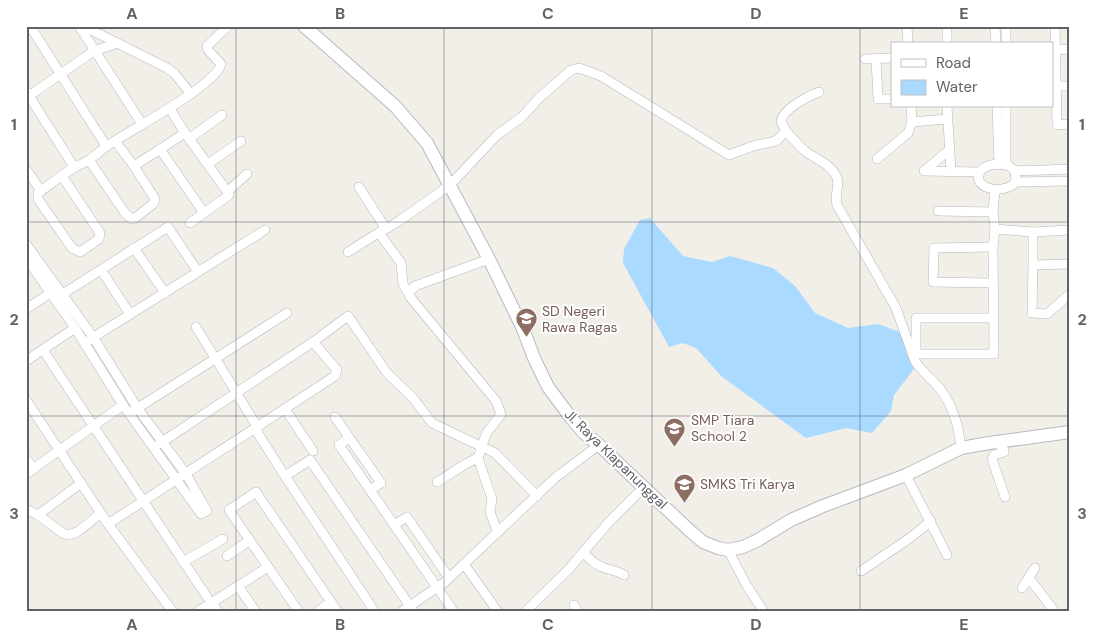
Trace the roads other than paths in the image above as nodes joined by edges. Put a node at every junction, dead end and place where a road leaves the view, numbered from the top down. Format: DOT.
graph roads {
  1 [pos="30,26"];
  2 [pos="81,26"];
  3 [pos="228,26"];
  4 [pos="304,26"];
  5 [pos="907,26"];
  6 [pos="947,26"];
  7 [pos="995,26"];
  8 [pos="1006,26"];
  9 [pos="1055,26"];
  10 [pos="908,42"];
  11 [pos="947,42"];
  12 [pos="996,42"];
  13 [pos="1006,42"];
  14 [pos="118,43"];
  15 [pos="1056,50"];
  16 [pos="1070,50"];
  17 [pos="94,51"];
  18 [pos="891,58"];
  19 [pos="865,59"];
  20 [pos="876,59"];
  21 [pos="61,74"];
  22 [pos="1056,86"];
  23 [pos="1070,86"];
  24 [pos="820,92"];
  25 [pos="191,94"];
  26 [pos="28,95"];
  27 [pos="891,99"];
  28 [pos="911,108"];
  29 [pos="947,108"];
  30 [pos="997,108"];
  31 [pos="1006,108"];
  32 [pos="170,109"];
  33 [pos="222,115"];
  34 [pos="946,120"];
  35 [pos="912,122"];
  36 [pos="142,124"];
  37 [pos="1070,124"];
  38 [pos="786,131"];
  39 [pos="188,135"];
  40 [pos="115,140"];
  41 [pos="241,141"];
  42 [pos="106,146"];
  43 [pos="160,149"];
  44 [pos="948,151"];
  45 [pos="877,159"];
  46 [pos="89,160"];
  47 [pos="208,164"];
  48 [pos="1002,164"];
  49 [pos="134,166"];
  50 [pos="74,168"];
  51 [pos="26,169"];
  52 [pos="1070,169"];
  53 [pos="1015,170"];
  54 [pos="950,171"];
  55 [pos="980,172"];
  56 [pos="247,174"];
  57 [pos="62,176"];
  58 [pos="1070,181"];
  59 [pos="1016,182"];
  60 [pos="450,186"];
  61 [pos="358,187"];
  62 [pos="994,190"];
  63 [pos="41,191"];
  64 [pos="228,191"];
  65 [pos="938,211"];
  66 [pos="993,212"];
  67 [pos="204,213"];
  68 [pos="190,224"];
  69 [pos="995,229"];
  70 [pos="265,230"];
  71 [pos="1070,230"];
  72 [pos="382,231"];
  73 [pos="1032,232"];
  74 [pos="26,244"];
  75 [pos="993,247"];
  76 [pos="134,248"];
  77 [pos="348,252"];
  78 [pos="26,258"];
  79 [pos="489,259"];
  80 [pos="1070,264"];
  81 [pos="1033,265"];
  82 [pos="101,270"];
  83 [pos="198,272"];
  84 [pos="994,283"];
  85 [pos="165,293"];
  86 [pos="57,294"];
  87 [pos="1070,294"];
  88 [pos="410,297"];
  89 [pos="26,309"];
  90 [pos="287,313"];
  91 [pos="130,314"];
  92 [pos="993,318"];
  93 [pos="196,327"];
  94 [pos="75,328"];
  95 [pos="93,338"];
  96 [pos="313,342"];
  97 [pos="85,343"];
  98 [pos="43,350"];
  99 [pos="215,359"];
  100 [pos="26,361"];
  101 [pos="236,393"];
  102 [pos="26,400"];
  103 [pos="123,404"];
  104 [pos="138,409"];
  105 [pos="285,409"];
  106 [pos="129,414"];
  107 [pos="335,417"];
  108 [pos="93,426"];
  109 [pos="256,428"];
  110 [pos="1070,432"];
  111 [pos="162,441"];
  112 [pos="996,442"];
  113 [pos="599,445"];
  114 [pos="482,446"];
  115 [pos="154,447"];
  116 [pos="961,448"];
  117 [pos="59,450"];
  118 [pos="313,451"];
  119 [pos="478,458"];
  120 [pos="26,459"];
  121 [pos="30,472"];
  122 [pos="283,473"];
  123 [pos="186,474"];
  124 [pos="906,475"];
  125 [pos="177,480"];
  126 [pos="437,482"];
  127 [pos="81,483"];
  128 [pos="644,487"];
  129 [pos="537,496"];
  130 [pos="1005,497"];
  131 [pos="143,502"];
  132 [pos="26,509"];
  133 [pos="101,513"];
  134 [pos="38,515"];
  135 [pos="931,521"];
  136 [pos="108,524"];
  137 [pos="394,525"];
  138 [pos="497,531"];
  139 [pos="223,539"];
  140 [pos="250,540"];
  141 [pos="728,550"];
  142 [pos="583,552"];
  143 [pos="947,555"];
  144 [pos="227,556"];
  145 [pos="183,562"];
  146 [pos="464,564"];
  147 [pos="268,567"];
  148 [pos="1035,568"];
  149 [pos="862,572"];
  150 [pos="624,575"];
  151 [pos="449,578"];
  152 [pos="1026,583"];
  153 [pos="238,586"];
  154 [pos="436,588"];
  155 [pos="209,600"];
  156 [pos="331,602"];
  157 [pos="412,609"];
  158 [pos="174,612"];
  159 [pos="197,612"];
  160 [pos="218,612"];
  161 [pos="256,612"];
  162 [pos="299,612"];
  163 [pos="317,612"];
  164 [pos="338,612"];
  165 [pos="375,612"];
  166 [pos="400,612"];
  167 [pos="454,612"];
  168 [pos="498,612"];
  169 [pos="525,612"];
  170 [pos="764,612"];
  171 [pos="1048,612"];
  172 [pos="1055,612"];
  1 -- 21 [label="street"];
  2 -- 14 [label="street"];
  2 -- 17 [label="street"];
  3 -- 25 [label="street"];
  4 -- 60 [label="street, Jl. Raya Klapanunggal"];
  5 -- 10 [label="street"];
  6 -- 11 [label="street"];
  7 -- 12 [label="street"];
  8 -- 13 [label="street"];
  9 -- 15 [label="street"];
  14 -- 17 [label="street"];
  14 -- 25 [label="street"];
  15 -- 16 [label="street"];
  15 -- 22 [label="street"];
  17 -- 21 [label="street"];
  17 -- 36 [label="street"];
  18 -- 20 [label="street"];
  19 -- 20 [label="street"];
  20 -- 27 [label="street"];
  21 -- 26 [label="street"];
  21 -- 42 [label="street"];
  22 -- 23 [label="street"];
  22 -- 37 [label="street"];
  24 -- 38 [label="street"];
  25 -- 32 [label="street"];
  26 -- 50 [label="street"];
  28 -- 35 [label="street"];
  29 -- 34 [label="street"];
  30 -- 48 [label="street"];
  31 -- 48 [label="street"];
  32 -- 36 [label="street"];
  32 -- 39 [label="street"];
  33 -- 39 [label="street"];
  34 -- 35 [label="street"];
  34 -- 44 [label="street"];
  35 -- 45 [label="street"];
  36 -- 40 [label="street"];
  38 -- 60 [label="street"];
  38 -- 116 [label="street"];
  39 -- 43 [label="street"];
  39 -- 47 [label="street"];
  40 -- 42 [label="street"];
  40 -- 49 [label="street"];
  41 -- 47 [label="street"];
  42 -- 46 [label="street"];
  43 -- 49 [label="street"];
  43 -- 67 [label="street"];
  44 -- 54 [label="street"];
  44 -- 54 [label="street"];
  46 -- 49 [label="street"];
  46 -- 50 [label="street"];
  47 -- 64 [label="street"];
  48 -- 53 [label="street"];
  48 -- 55 [label="street"];
  50 -- 57 [label="street"];
  51 -- 63 [label="street"];
  52 -- 53 [label="street"];
  53 -- 59 [label="street"];
  54 -- 55 [label="street"];
  55 -- 62 [label="street"];
  56 -- 64 [label="street"];
  57 -- 63 [label="street"];
  57 -- 63 [label="street"];
  58 -- 59 [label="street"];
  59 -- 62 [label="street"];
  60 -- 72 [label="street"];
  60 -- 79 [label="street, Jl. Raya Klapanunggal"];
  61 -- 72 [label="street"];
  62 -- 66 [label="street"];
  64 -- 67 [label="street"];
  65 -- 66 [label="street"];
  66 -- 69 [label="street"];
  67 -- 68 [label="street"];
  69 -- 73 [label="street"];
  69 -- 75 [label="street"];
  70 -- 83 [label="street"];
  71 -- 73 [label="street"];
  72 -- 77 [label="street"];
  72 -- 88 [label="street"];
  73 -- 81 [label="street"];
  74 -- 86 [label="street"];
  75 -- 84 [label="street"];
  75 -- 84 [label="street"];
  76 -- 82 [label="street"];
  76 -- 83 [label="street"];
  76 -- 85 [label="street"];
  78 -- 86 [label="street"];
  79 -- 88 [label="street"];
  79 -- 113 [label="street, Jl. Raya Klapanunggal"];
  80 -- 81 [label="street"];
  81 -- 87 [label="street"];
  82 -- 86 [label="street"];
  82 -- 91 [label="street"];
  83 -- 85 [label="street"];
  84 -- 92 [label="street"];
  85 -- 91 [label="street"];
  86 -- 89 [label="street"];
  86 -- 94 [label="street"];
  86 -- 95 [label="street"];
  88 -- 114 [label="street"];
  90 -- 99 [label="street"];
  91 -- 95 [label="street"];
  92 -- 92 [label="street"];
  93 -- 99 [label="street"];
  94 -- 97 [label="street"];
  94 -- 98 [label="street"];
  95 -- 97 [label="street"];
  95 -- 104 [label="street"];
  96 -- 101 [label="street"];
  96 -- 105 [label="street"];
  96 -- 114 [label="street"];
  97 -- 103 [label="street"];
  98 -- 100 [label="street"];
  98 -- 108 [label="street"];
  99 -- 101 [label="street"];
  99 -- 104 [label="street"];
  101 -- 109 [label="street"];
  101 -- 111 [label="street"];
  102 -- 117 [label="street"];
  103 -- 106 [label="street"];
  103 -- 108 [label="street"];
  104 -- 106 [label="street"];
  104 -- 111 [label="street"];
  105 -- 109 [label="street"];
  105 -- 118 [label="street"];
  106 -- 115 [label="street"];
  107 -- 137 [label="street"];
  108 -- 117 [label="street"];
  108 -- 131 [label="street"];
  109 -- 122 [label="street"];
  109 -- 123 [label="street"];
  110 -- 112 [label="street"];
  111 -- 115 [label="street"];
  111 -- 123 [label="street"];
  112 -- 116 [label="street"];
  112 -- 130 [label="street"];
  113 -- 128 [label="street, Jl. Raya Klapanunggal"];
  113 -- 129 [label="street"];
  114 -- 119 [label="street"];
  114 -- 129 [label="street"];
  115 -- 125 [label="street"];
  116 -- 124 [label="street"];
  117 -- 121 [label="street"];
  117 -- 127 [label="street"];
  119 -- 126 [label="street"];
  119 -- 138 [label="street"];
  120 -- 121 [label="street"];
  123 -- 125 [label="street"];
  123 -- 125 [label="street"];
  124 -- 135 [label="street"];
  124 -- 141 [label="street"];
  125 -- 131 [label="street"];
  127 -- 133 [label="street"];
  127 -- 134 [label="street"];
  128 -- 141 [label="street, Jl. Raya Klapanunggal"];
  128 -- 142 [label="street"];
  129 -- 138 [label="street"];
  131 -- 136 [label="street"];
  131 -- 145 [label="street"];
  132 -- 134 [label="street"];
  133 -- 134 [label="street"];
  133 -- 136 [label="street"];
  135 -- 143 [label="street"];
  135 -- 149 [label="street"];
  136 -- 158 [label="street"];
  137 -- 151 [label="street"];
  137 -- 154 [label="street"];
  138 -- 146 [label="street"];
  139 -- 145 [label="street"];
  140 -- 144 [label="street"];
  140 -- 147 [label="street"];
  140 -- 156 [label="street"];
  141 -- 170 [label="street"];
  142 -- 150 [label="street"];
  142 -- 169 [label="street"];
  145 -- 155 [label="street"];
  146 -- 151 [label="street"];
  146 -- 168 [label="street"];
  147 -- 153 [label="street"];
  147 -- 162 [label="street"];
  148 -- 152 [label="street"];
  151 -- 154 [label="street"];
  152 -- 171 [label="street"];
  152 -- 172 [label="street"];
  153 -- 155 [label="street"];
  153 -- 161 [label="street"];
  154 -- 157 [label="street"];
  154 -- 167 [label="street"];
  155 -- 159 [label="street"];
  155 -- 160 [label="street"];
  156 -- 163 [label="street"];
  156 -- 164 [label="street"];
  157 -- 165 [label="street"];
  157 -- 166 [label="street"];
}
